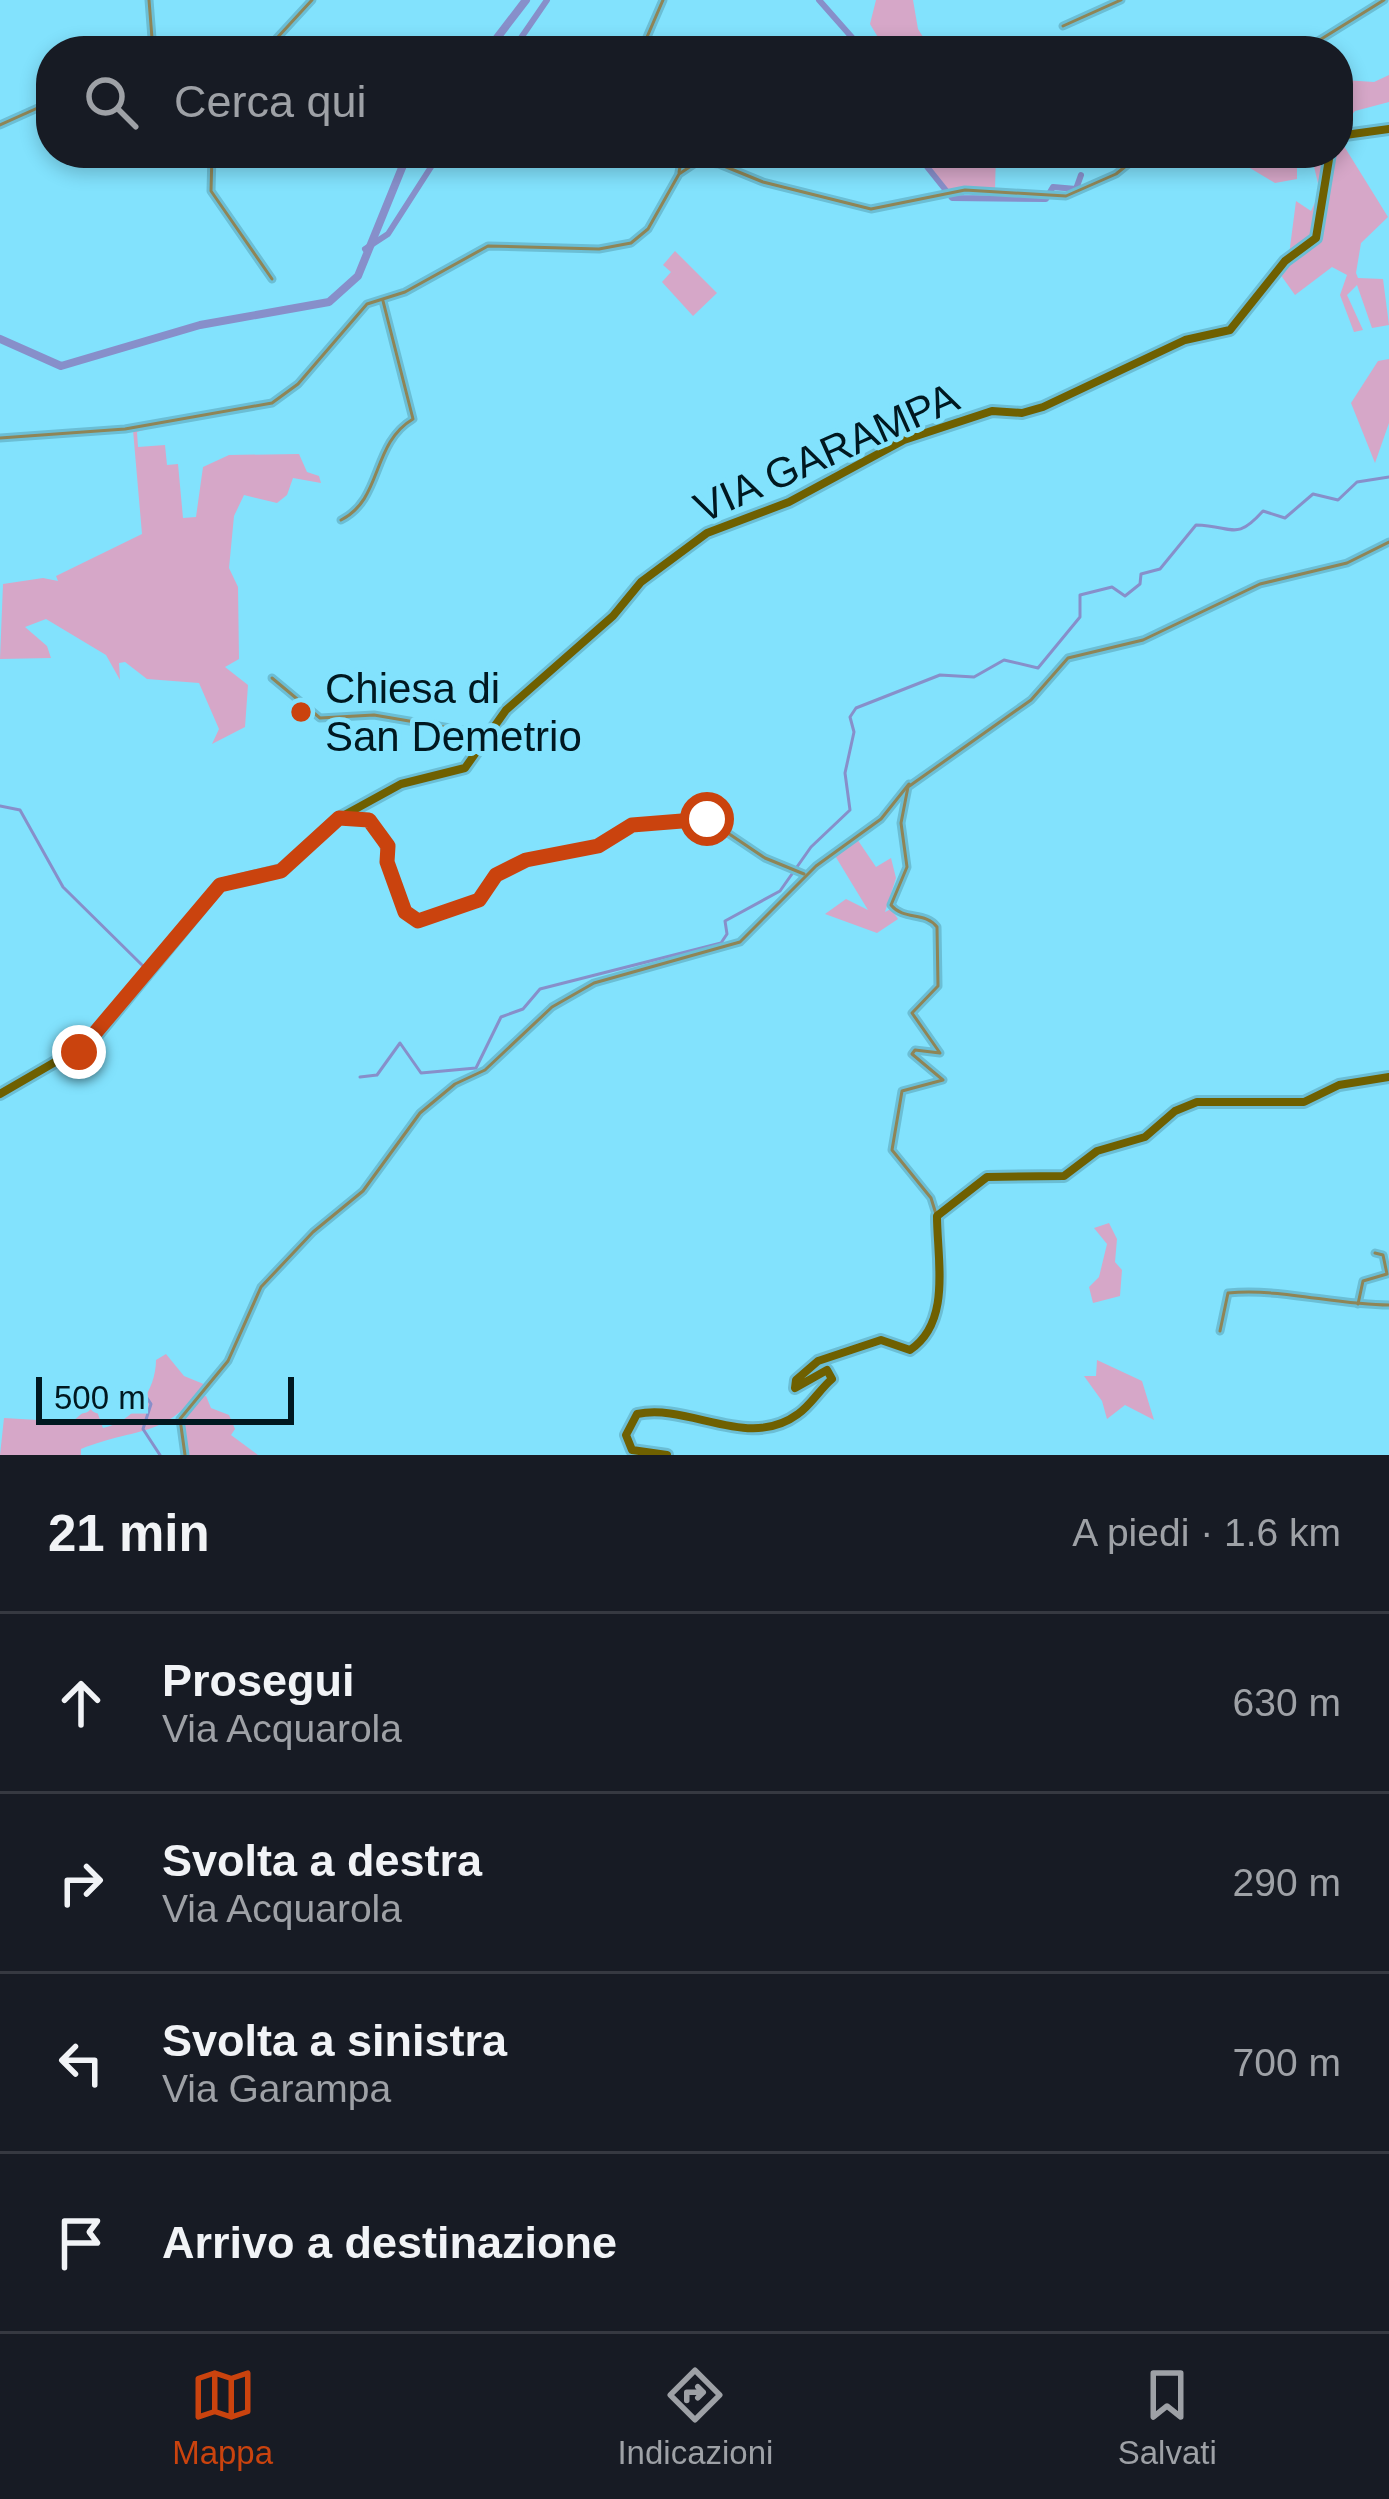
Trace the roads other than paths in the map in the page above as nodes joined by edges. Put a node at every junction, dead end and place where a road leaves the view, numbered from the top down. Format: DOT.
graph roads {
  1 [pos="148,0"];
  2 [pos="312,0"];
  3 [pos="663,0"];
  4 [pos="1121,0"];
  5 [pos="1384,0"];
  6 [pos="1063,26"];
  7 [pos="152,36"];
  8 [pos="279,36"];
  9 [pos="647,36"];
  10 [pos="1326,36"];
  11 [pos="36,108"];
  12 [pos="0,124"];
  13 [pos="1389,129"];
  14 [pos="1353,134"];
  15 [pos="212,168"];
  16 [pos="680,168"];
  17 [pos="688,168"];
  18 [pos="731,168"];
  19 [pos="1123,168"];
  20 [pos="1328,168"];
  21 [pos="679,174"];
  22 [pos="272,279"];
  23 [pos="382,299"];
  24 [pos="0,438"];
  25 [pos="341,520"];
  26 [pos="1389,542"];
  27 [pos="272,678"];
  28 [pos="485,734"];
  29 [pos="915,778"];
  30 [pos="339,818"];
  31 [pos="806,875"];
  32 [pos="1389,1077"];
  33 [pos="0,1094"];
  34 [pos="937,1216"];
  35 [pos="1375,1253"];
  36 [pos="1389,1305"];
  37 [pos="1358,1306"];
  38 [pos="1220,1331"];
  39 [pos="185,1455"];
  40 [pos="667,1455"];
  1 -- 7 [label="street"];
  2 -- 8 [label="street"];
  3 -- 9 [label="street"];
  4 -- 6 [label="street"];
  5 -- 10 [label="street"];
  11 -- 12 [label="street"];
  13 -- 14 [label="street"];
  15 -- 22 [label="street"];
  16 -- 21 [label="street"];
  17 -- 21 [label="street"];
  18 -- 19 [label="street"];
  20 -- 28 [label="street, VIA GARAMPA"];
  21 -- 23 [label="street"];
  23 -- 24 [label="street"];
  23 -- 25 [label="street"];
  26 -- 29 [label="street"];
  27 -- 28 [label="street"];
  28 -- 30 [label="street, VIA GARAMPA"];
  29 -- 31 [label="street"];
  29 -- 34 [label="street"];
  30 -- 31 [label="street"];
  30 -- 33 [label="street, VIA GARAMPA"];
  31 -- 39 [label="street"];
  32 -- 34 [label="street"];
  34 -- 40 [label="street"];
  35 -- 37 [label="street"];
  36 -- 37 [label="street"];
  37 -- 38 [label="street"];
}
